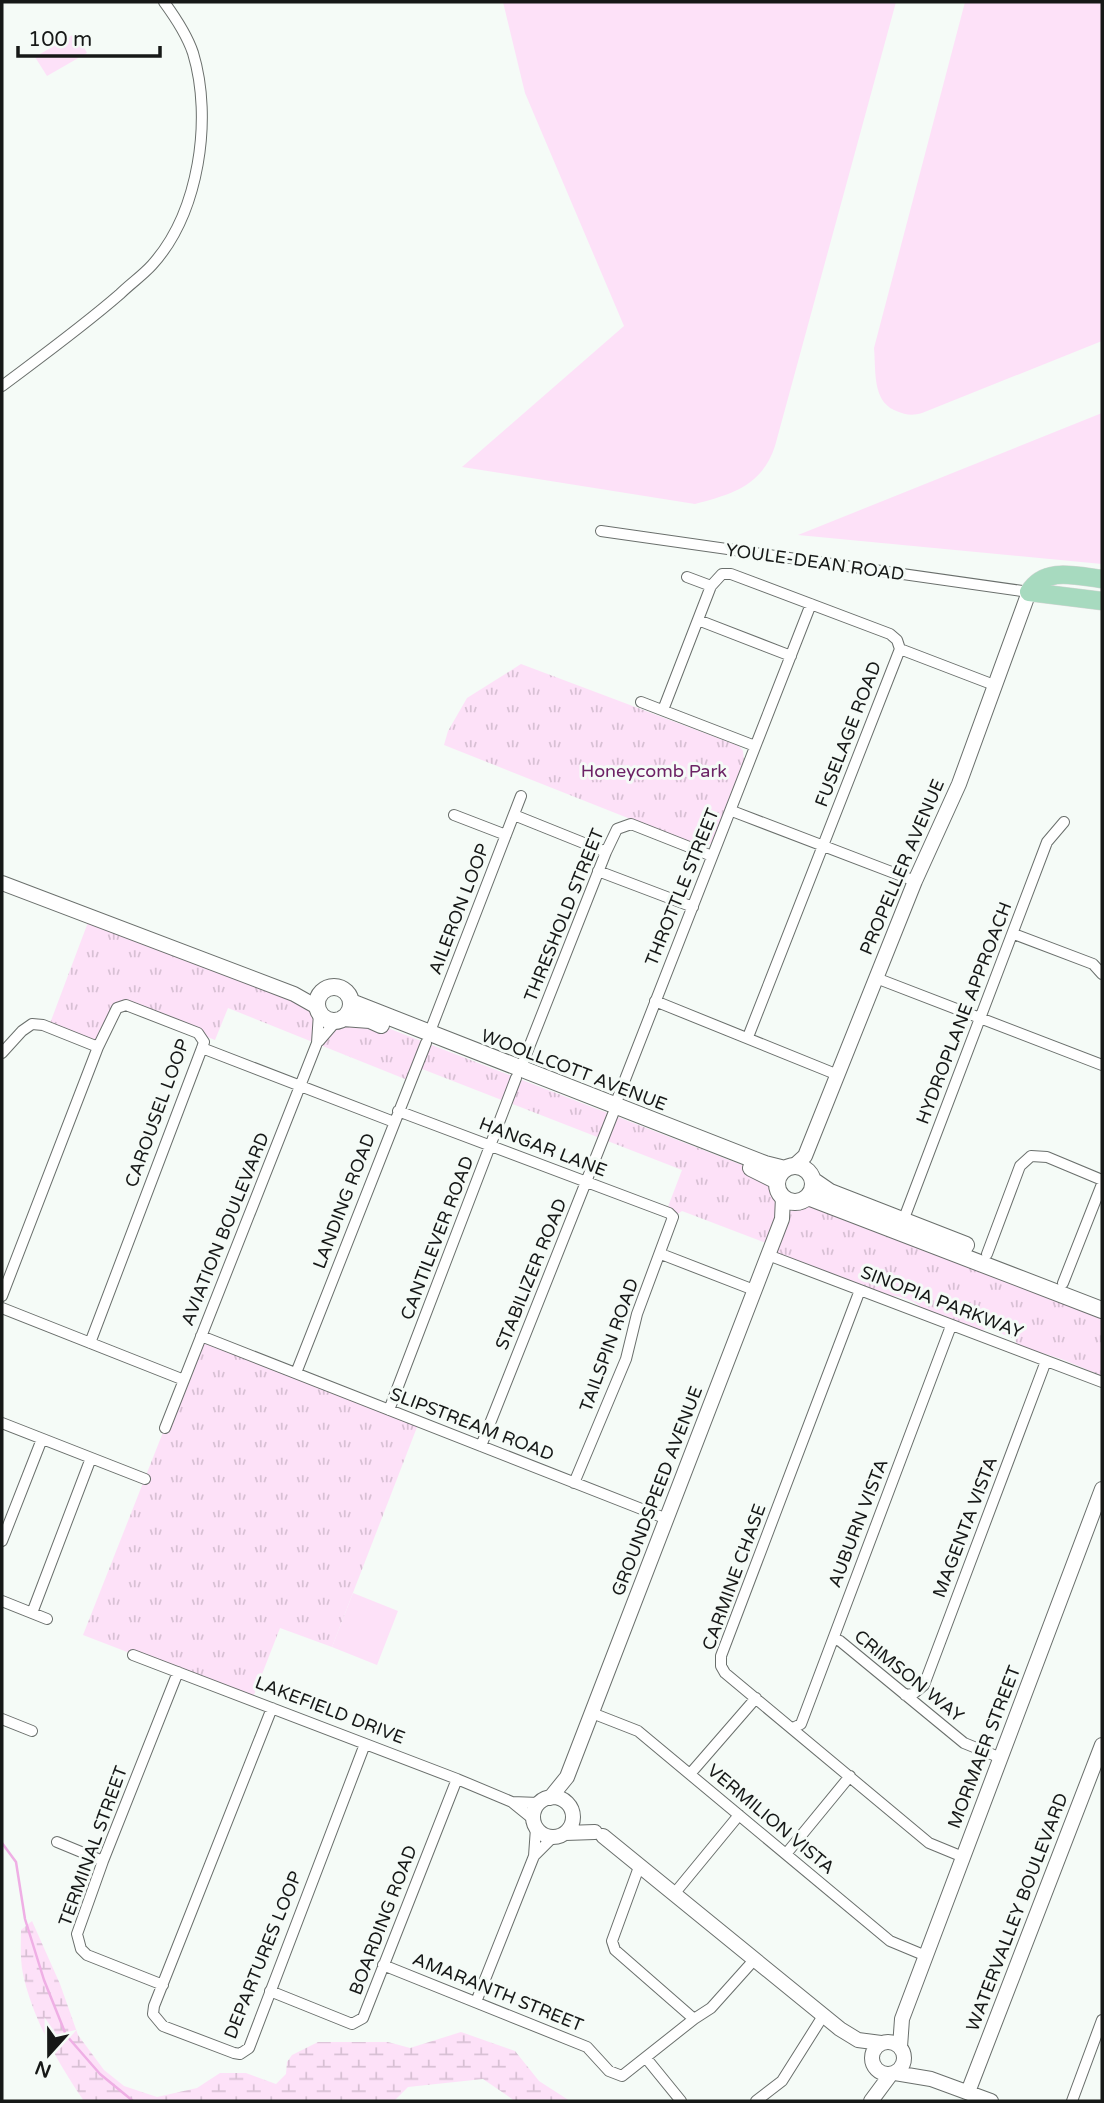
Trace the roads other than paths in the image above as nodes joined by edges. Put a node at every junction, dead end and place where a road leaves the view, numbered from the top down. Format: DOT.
graph roads {
  1 [pos="164,2"];
  2 [pos="2,386"];
  3 [pos="601,531"];
  4 [pos="687,577"];
  5 [pos="1102,579"];
  6 [pos="711,586"];
  7 [pos="1029,592"];
  8 [pos="1102,601"];
  9 [pos="811,604"];
  10 [pos="698,620"];
  11 [pos="900,649"];
  12 [pos="791,656"];
  13 [pos="994,685"];
  14 [pos="641,702"];
  15 [pos="663,710"];
  16 [pos="755,746"];
  17 [pos="521,796"];
  18 [pos="732,811"];
  19 [pos="454,815"];
  20 [pos="514,815"];
  21 [pos="1064,822"];
  22 [pos="506,835"];
  23 [pos="823,846"];
  24 [pos="606,852"];
  25 [pos="712,856"];
  26 [pos="598,871"];
  27 [pos="915,881"];
  28 [pos="2,883"];
  29 [pos="693,907"];
  30 [pos="1014,934"];
  31 [pos="1102,974"];
  32 [pos="876,978"];
  33 [pos="654,1001"];
  34 [pos="351,1002"];
  35 [pos="319,1004"];
  36 [pos="981,1018"];
  37 [pos="340,1019"];
  38 [pos="748,1037"];
  39 [pos="427,1038"];
  40 [pos="317,1043"];
  41 [pos="98,1047"];
  42 [pos="202,1048"];
  43 [pos="2,1053"];
  44 [pos="1102,1065"];
  45 [pos="518,1074"];
  46 [pos="838,1075"];
  47 [pos="300,1086"];
  48 [pos="614,1110"];
  49 [pos="396,1116"];
  50 [pos="492,1146"];
  51 [pos="797,1170"];
  52 [pos="587,1182"];
  53 [pos="1102,1182"];
  54 [pos="796,1199"];
  55 [pos="673,1217"];
  56 [pos="903,1221"];
  57 [pos="661,1254"];
  58 [pos="987,1254"];
  59 [pos="768,1255"];
  60 [pos="1063,1283"];
  61 [pos="754,1290"];
  62 [pos="860,1290"];
  63 [pos="2,1296"];
  64 [pos="1102,1299"];
  65 [pos="2,1308"];
  66 [pos="1102,1310"];
  67 [pos="951,1326"];
  68 [pos="201,1336"];
  69 [pos="90,1343"];
  70 [pos="1046,1361"];
  71 [pos="296,1373"];
  72 [pos="184,1380"];
  73 [pos="1102,1382"];
  74 [pos="389,1410"];
  75 [pos="2,1423"];
  76 [pos="165,1428"];
  77 [pos="42,1439"];
  78 [pos="481,1446"];
  79 [pos="91,1458"];
  80 [pos="145,1479"];
  81 [pos="574,1483"];
  82 [pos="1102,1489"];
  83 [pos="667,1519"];
  84 [pos="2,1541"];
  85 [pos="2,1601"];
  86 [pos="32,1613"];
  87 [pos="47,1619"];
  88 [pos="834,1639"];
  89 [pos="133,1655"];
  90 [pos="178,1672"];
  91 [pos="905,1695"];
  92 [pos="756,1698"];
  93 [pos="272,1708"];
  94 [pos="592,1713"];
  95 [pos="2,1719"];
  96 [pos="793,1728"];
  97 [pos="32,1731"];
  98 [pos="365,1744"];
  99 [pos="1102,1745"];
  100 [pos="1001,1758"];
  101 [pos="1099,1762"];
  102 [pos="690,1774"];
  103 [pos="850,1776"];
  104 [pos="567,1777"];
  105 [pos="457,1779"];
  106 [pos="545,1800"];
  107 [pos="512,1802"];
  108 [pos="570,1811"];
  109 [pos="739,1815"];
  110 [pos="535,1823"];
  111 [pos="599,1834"];
  112 [pos="559,1835"];
  113 [pos="57,1842"];
  114 [pos="786,1854"];
  115 [pos="534,1856"];
  116 [pos="962,1857"];
  117 [pos="103,1861"];
  118 [pos="639,1867"];
  119 [pos="674,1894"];
  120 [pos="926,1956"];
  121 [pos="754,1959"];
  122 [pos="383,1965"];
  123 [pos="163,1985"];
  124 [pos="270,1991"];
  125 [pos="476,2002"];
  126 [pos="823,2016"];
  127 [pos="694,2019"];
  128 [pos="902,2019"];
  129 [pos="1102,2020"];
  130 [pos="858,2040"];
  131 [pos="883,2043"];
  132 [pos="902,2052"];
  133 [pos="646,2058"];
  134 [pos="874,2063"];
  135 [pos="893,2073"];
  136 [pos="930,2079"];
  137 [pos="968,2092"];
  138 [pos="872,2099"];
  139 [pos="681,2101"];
  140 [pos="756,2101"];
  141 [pos="991,2101"];
  142 [pos="1072,2101"];
  1 -- 2 [label="street"];
  3 -- 7 [label="street, YOULE-DEAN ROAD"];
  4 -- 6 [label="street"];
  5 -- 7 [label="main road"];
  6 -- 9 [label="street, FUSELAGE ROAD"];
  6 -- 10 [label="street"];
  7 -- 8 [label="main road, YOULE-DEAN ROAD"];
  7 -- 13 [label="street, PROPELLER AVENUE"];
  9 -- 11 [label="street, FUSELAGE ROAD"];
  9 -- 12 [label="street, THROTTLE STREET"];
  10 -- 12 [label="street"];
  10 -- 15 [label="street"];
  11 -- 13 [label="street"];
  11 -- 23 [label="street, FUSELAGE ROAD"];
  12 -- 16 [label="street, THROTTLE STREET"];
  13 -- 27 [label="street, PROPELLER AVENUE"];
  14 -- 15 [label="street"];
  15 -- 16 [label="street"];
  16 -- 18 [label="street, THROTTLE STREET"];
  17 -- 20 [label="street, AILERON LOOP"];
  18 -- 23 [label="street"];
  18 -- 25 [label="street, THROTTLE STREET"];
  19 -- 22 [label="street"];
  20 -- 22 [label="street, AILERON LOOP"];
  20 -- 24 [label="street"];
  21 -- 30 [label="street, HYDROPLANE APPROACH"];
  22 -- 39 [label="street, AILERON LOOP"];
  23 -- 27 [label="street"];
  23 -- 38 [label="street, FUSELAGE ROAD"];
  24 -- 25 [label="street, THRESHOLD STREET"];
  24 -- 26 [label="street, THRESHOLD STREET"];
  25 -- 29 [label="street, THROTTLE STREET"];
  26 -- 29 [label="street"];
  26 -- 45 [label="street, THRESHOLD STREET"];
  27 -- 32 [label="street, PROPELLER AVENUE"];
  28 -- 35 [label="street, WOOLLCOTT AVENUE"];
  29 -- 33 [label="street, THROTTLE STREET"];
  30 -- 31 [label="street"];
  30 -- 36 [label="street, HYDROPLANE APPROACH"];
  32 -- 36 [label="street"];
  32 -- 46 [label="street, PROPELLER AVENUE"];
  33 -- 38 [label="street"];
  33 -- 48 [label="street, THROTTLE STREET"];
  34 -- 35 [label="main road, WOOLLCOTT AVENUE"];
  34 -- 37 [label="main road"];
  34 -- 39 [label="main road, WOOLLCOTT AVENUE"];
  35 -- 37 [label="main road, WOOLLCOTT AVENUE"];
  35 -- 40 [label="street, AVIATION BOULEVARD"];
  36 -- 44 [label="street"];
  36 -- 56 [label="street, HYDROPLANE APPROACH"];
  37 -- 39 [label="main road, WOOLLCOTT AVENUE"];
  37 -- 40 [label="street, AVIATION BOULEVARD"];
  38 -- 46 [label="street"];
  39 -- 45 [label="main road, WOOLLCOTT AVENUE"];
  39 -- 49 [label="street, LANDING ROAD"];
  40 -- 47 [label="street, AVIATION BOULEVARD"];
  41 -- 42 [label="street, CAROUSEL LOOP"];
  41 -- 43 [label="street"];
  41 -- 63 [label="street, CAROUSEL LOOP"];
  42 -- 47 [label="street, HANGAR LANE"];
  42 -- 69 [label="street, CAROUSEL LOOP"];
  45 -- 48 [label="main road, WOOLLCOTT AVENUE"];
  45 -- 50 [label="street, CANTILEVER ROAD"];
  46 -- 51 [label="street, PROPELLER AVENUE"];
  47 -- 49 [label="street, HANGAR LANE"];
  47 -- 68 [label="street, AVIATION BOULEVARD"];
  48 -- 51 [label="main road, WOOLLCOTT AVENUE"];
  48 -- 52 [label="street, STABILIZER ROAD"];
  49 -- 50 [label="street, HANGAR LANE"];
  49 -- 71 [label="street, LANDING ROAD"];
  50 -- 52 [label="street, HANGAR LANE"];
  50 -- 74 [label="street, CANTILEVER ROAD"];
  51 -- 54 [label="main road"];
  51 -- 54 [label="main road"];
  51 -- 56 [label="main road, WOOLLCOTT AVENUE"];
  52 -- 55 [label="street, HANGAR LANE"];
  52 -- 78 [label="street, STABILIZER ROAD"];
  53 -- 58 [label="street"];
  53 -- 60 [label="street"];
  54 -- 59 [label="street, GROUNDSPEED AVENUE"];
  54 -- 66 [label="main road"];
  55 -- 57 [label="street, TAILSPIN ROAD"];
  56 -- 58 [label="main road, WOOLLCOTT AVENUE"];
  57 -- 61 [label="street"];
  57 -- 81 [label="street, TAILSPIN ROAD"];
  58 -- 60 [label="main road, WOOLLCOTT AVENUE"];
  59 -- 61 [label="street, GROUNDSPEED AVENUE"];
  59 -- 62 [label="street, SINOPIA PARKWAY"];
  60 -- 64 [label="main road, WOOLLCOTT AVENUE"];
  61 -- 83 [label="street, GROUNDSPEED AVENUE"];
  62 -- 67 [label="street, SINOPIA PARKWAY"];
  62 -- 92 [label="street, CARMINE CHASE"];
  65 -- 69 [label="street"];
  67 -- 70 [label="street, SINOPIA PARKWAY"];
  67 -- 88 [label="street, AUBURN VISTA"];
  68 -- 71 [label="street, SLIPSTREAM ROAD"];
  68 -- 72 [label="street, AVIATION BOULEVARD"];
  69 -- 72 [label="street"];
  70 -- 73 [label="street, SINOPIA PARKWAY"];
  70 -- 91 [label="street, MAGENTA VISTA"];
  71 -- 74 [label="street, SLIPSTREAM ROAD"];
  72 -- 76 [label="street, AVIATION BOULEVARD"];
  74 -- 78 [label="street, SLIPSTREAM ROAD"];
  75 -- 77 [label="street"];
  77 -- 79 [label="street"];
  77 -- 84 [label="street"];
  78 -- 81 [label="street, SLIPSTREAM ROAD"];
  79 -- 80 [label="street"];
  79 -- 86 [label="street"];
  81 -- 83 [label="street, SLIPSTREAM ROAD"];
  82 -- 100 [label="street, MORMAER STREET"];
  83 -- 94 [label="street, GROUNDSPEED AVENUE"];
  85 -- 86 [label="street"];
  86 -- 87 [label="street"];
  88 -- 91 [label="street, CRIMSON WAY"];
  88 -- 96 [label="street, AUBURN VISTA"];
  89 -- 90 [label="street, LAKEFIELD DRIVE"];
  90 -- 93 [label="street, LAKEFIELD DRIVE"];
  90 -- 117 [label="street, TERMINAL STREET"];
  91 -- 100 [label="street, CRIMSON WAY"];
  92 -- 96 [label="street, CARMINE CHASE"];
  92 -- 102 [label="street"];
  93 -- 98 [label="street, LAKEFIELD DRIVE"];
  93 -- 123 [label="street, DEPARTURES LOOP"];
  94 -- 102 [label="street, VERMILION VISTA"];
  94 -- 104 [label="street, GROUNDSPEED AVENUE"];
  95 -- 97 [label="street"];
  96 -- 103 [label="street, CARMINE CHASE"];
  98 -- 105 [label="street, LAKEFIELD DRIVE"];
  98 -- 124 [label="street, DEPARTURES LOOP"];
  99 -- 101 [label="street, WATERVALLEY BOULEVARD"];
  100 -- 116 [label="street, MORMAER STREET"];
  101 -- 137 [label="street, WATERVALLEY BOULEVARD"];
  102 -- 109 [label="street, VERMILION VISTA"];
  103 -- 114 [label="street"];
  103 -- 116 [label="street, CARMINE CHASE"];
  104 -- 106 [label="street, GROUNDSPEED AVENUE"];
  104 -- 108 [label="street, GROUNDSPEED AVENUE"];
  105 -- 107 [label="street, LAKEFIELD DRIVE"];
  105 -- 122 [label="street, BOARDING ROAD"];
  106 -- 107 [label="street, LAKEFIELD DRIVE"];
  106 -- 108 [label="street"];
  106 -- 110 [label="street"];
  107 -- 110 [label="street, LAKEFIELD DRIVE"];
  108 -- 111 [label="street"];
  108 -- 112 [label="street"];
  109 -- 114 [label="street, VERMILION VISTA"];
  109 -- 119 [label="street"];
  110 -- 112 [label="street"];
  110 -- 115 [label="street"];
  111 -- 112 [label="street"];
  111 -- 118 [label="street"];
  112 -- 115 [label="street"];
  113 -- 117 [label="street"];
  114 -- 120 [label="street, VERMILION VISTA"];
  115 -- 125 [label="street"];
  116 -- 120 [label="street, MORMAER STREET"];
  117 -- 123 [label="street, TERMINAL STREET"];
  118 -- 119 [label="street"];
  118 -- 127 [label="street"];
  119 -- 121 [label="street"];
  120 -- 128 [label="street, MORMAER STREET"];
  121 -- 126 [label="street"];
  121 -- 127 [label="street, AMARANTH STREET"];
  122 -- 124 [label="street, BOARDING ROAD"];
  122 -- 125 [label="street, AMARANTH STREET"];
  123 -- 124 [label="street, DEPARTURES LOOP"];
  125 -- 133 [label="street, AMARANTH STREET"];
  126 -- 130 [label="street"];
  126 -- 140 [label="street"];
  127 -- 133 [label="street, AMARANTH STREET"];
  128 -- 131 [label="street, MORMAER STREET"];
  128 -- 132 [label="street, MORMAER STREET"];
  129 -- 142 [label="street"];
  130 -- 131 [label="street"];
  130 -- 134 [label="street"];
  131 -- 132 [label="street"];
  131 -- 134 [label="street"];
  132 -- 135 [label="street"];
  132 -- 136 [label="street"];
  133 -- 139 [label="street"];
  134 -- 135 [label="street"];
  134 -- 138 [label="street"];
  135 -- 136 [label="street"];
  135 -- 138 [label="street"];
  136 -- 137 [label="street"];
  137 -- 141 [label="street"];
}
